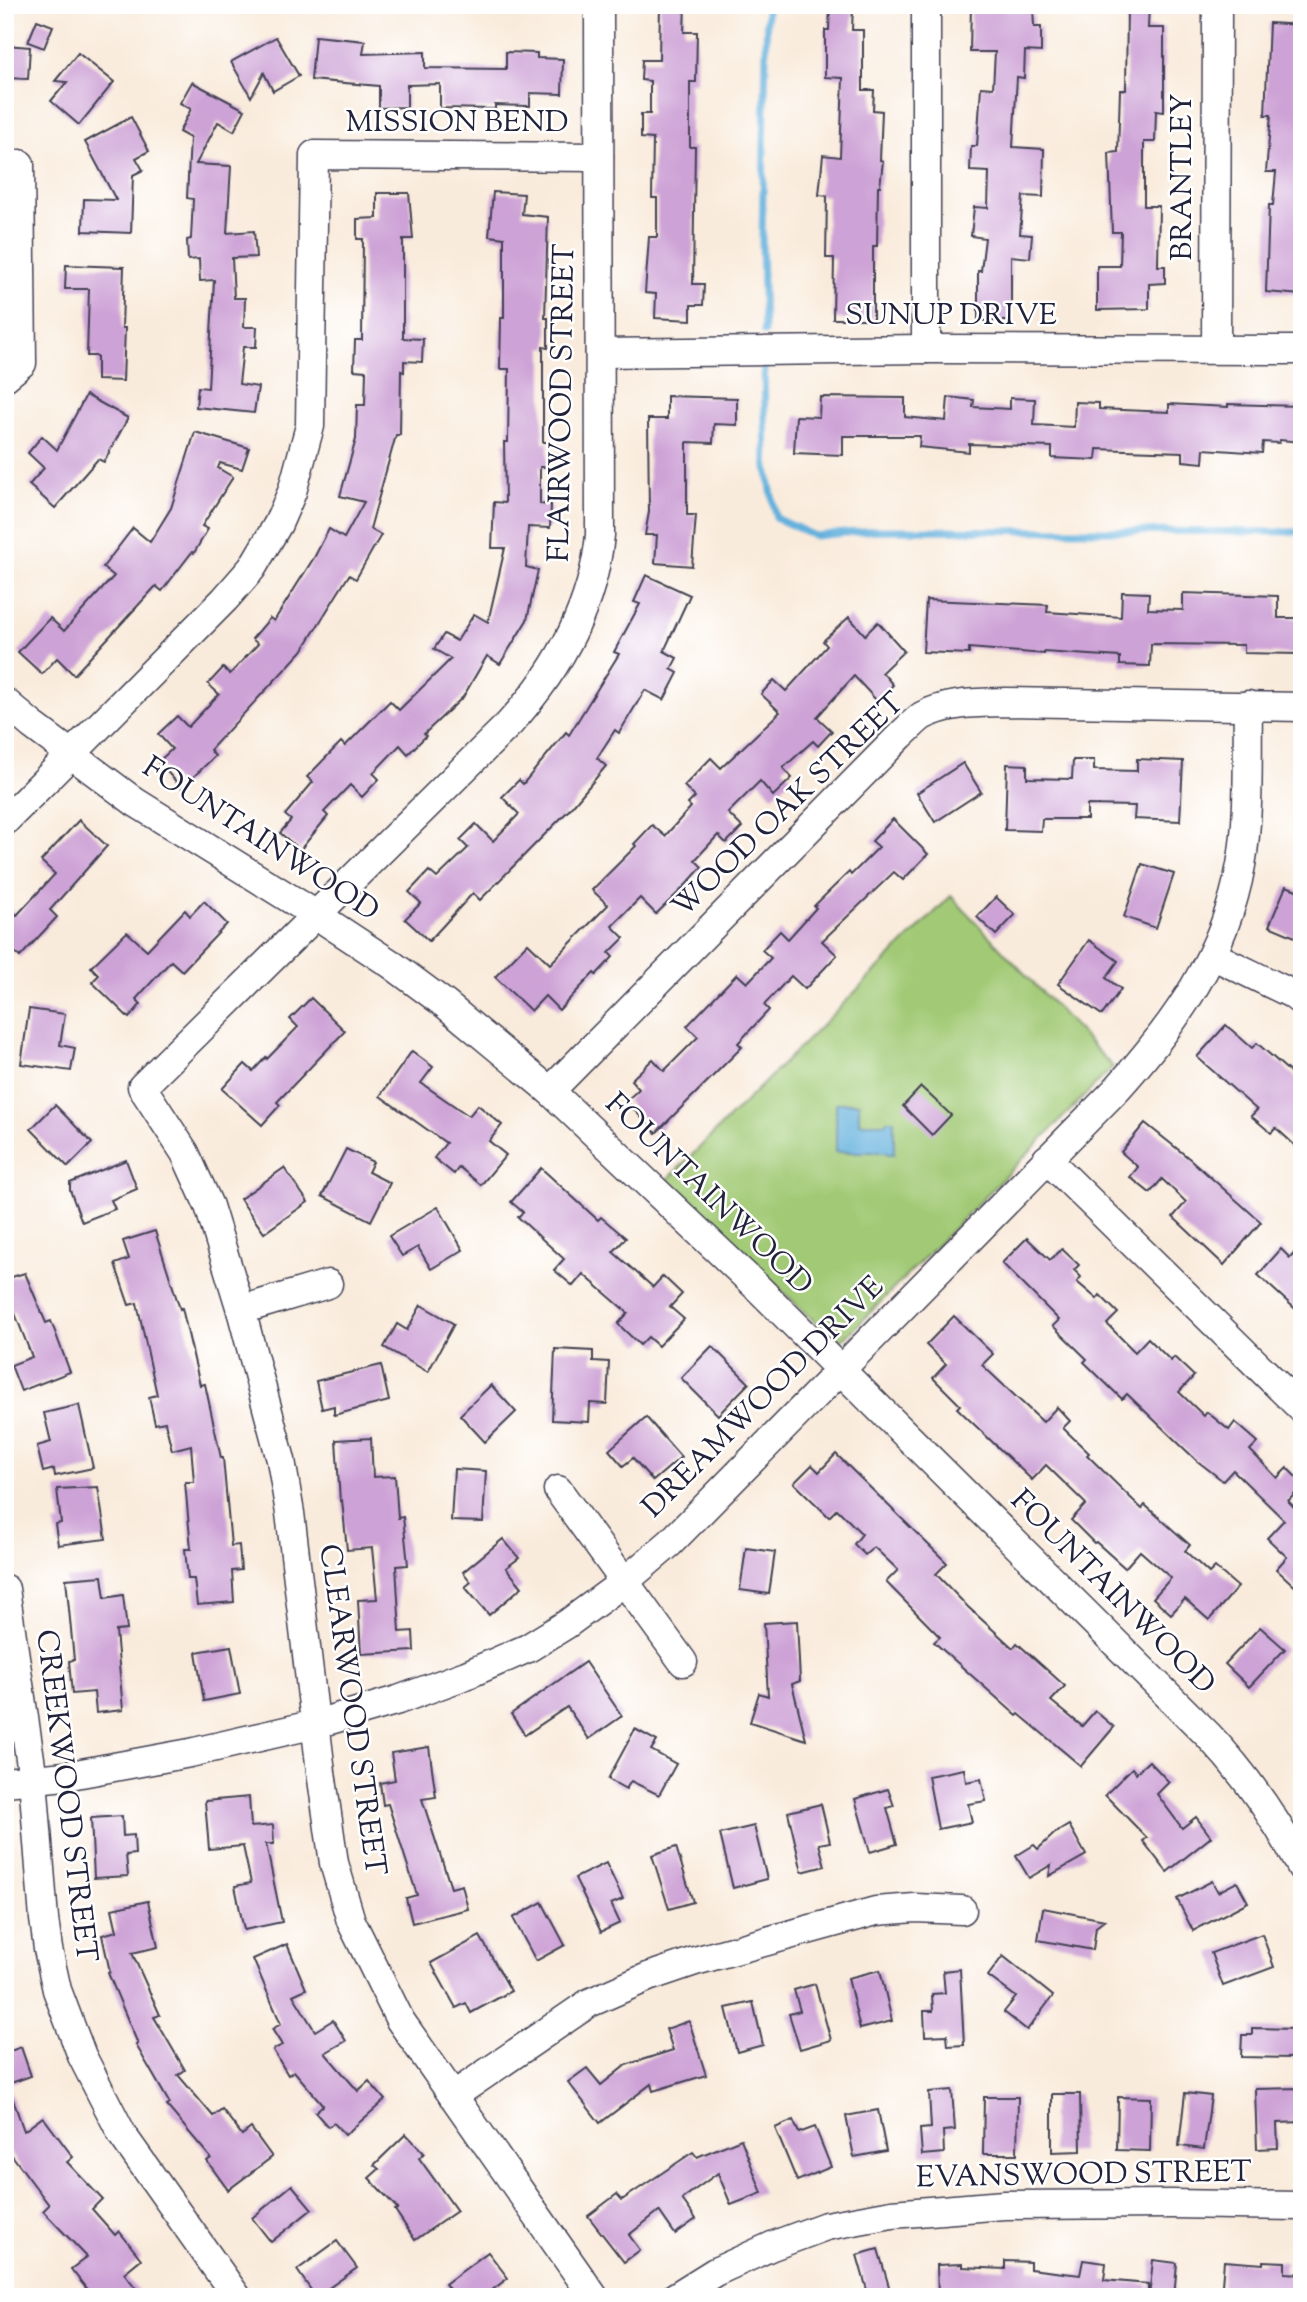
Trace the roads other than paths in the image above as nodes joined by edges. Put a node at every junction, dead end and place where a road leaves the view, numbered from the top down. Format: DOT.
graph roads {
  1 [pos="599,5"];
  2 [pos="926,5"];
  3 [pos="1217,5"];
  4 [pos="599,157"];
  5 [pos="13,165"];
  6 [pos="926,349"];
  7 [pos="1216,349"];
  8 [pos="1302,350"];
  9 [pos="600,353"];
  10 [pos="5,377"];
  11 [pos="5,702"];
  12 [pos="1248,705"];
  13 [pos="1302,707"];
  14 [pos="72,754"];
  15 [pos="5,821"];
  16 [pos="318,916"];
  17 [pos="1212,955"];
  18 [pos="1302,1002"];
  19 [pos="142,1087"];
  20 [pos="550,1091"];
  21 [pos="1047,1158"];
  22 [pos="328,1284"];
  23 [pos="242,1310"];
  24 [pos="839,1369"];
  25 [pos="1302,1409"];
  26 [pos="558,1490"];
  27 [pos="624,1582"];
  28 [pos="5,1588"];
  29 [pos="683,1662"];
  30 [pos="316,1724"];
  31 [pos="19,1780"];
  32 [pos="1302,1868"];
  33 [pos="962,1910"];
  34 [pos="453,2096"];
  35 [pos="1302,2206"];
  36 [pos="237,2297"];
  37 [pos="594,2297"];
  38 [pos="675,2297"];
  1 -- 4 [label="street, FLAIRWOOD STREET"];
  2 -- 6 [label="street"];
  3 -- 7 [label="street, BRANTLEY"];
  4 -- 9 [label="street, FLAIRWOOD STREET"];
  4 -- 14 [label="street, MISSION BEND"];
  5 -- 10 [label="street"];
  6 -- 7 [label="street, SUNUP DRIVE"];
  6 -- 9 [label="street, SUNUP DRIVE"];
  7 -- 8 [label="street, SUNUP DRIVE"];
  9 -- 16 [label="street, FLAIRWOOD STREET"];
  11 -- 14 [label="street, FOUNTAINWOOD"];
  12 -- 13 [label="street, WOOD OAK STREET"];
  12 -- 17 [label="street, DREAMWOOD DRIVE"];
  12 -- 20 [label="street, WOOD OAK STREET"];
  14 -- 15 [label="street"];
  14 -- 16 [label="street, FOUNTAINWOOD"];
  16 -- 19 [label="street, FLAIRWOOD STREET"];
  16 -- 20 [label="street, FOUNTAINWOOD"];
  17 -- 18 [label="street"];
  17 -- 21 [label="street, DREAMWOOD DRIVE"];
  19 -- 23 [label="street, CLEARWOOD STREET"];
  20 -- 24 [label="street, FOUNTAINWOOD"];
  21 -- 24 [label="street, DREAMWOOD DRIVE"];
  21 -- 25 [label="street"];
  22 -- 23 [label="street"];
  23 -- 30 [label="street, CLEARWOOD STREET"];
  24 -- 27 [label="street, DREAMWOOD DRIVE"];
  24 -- 32 [label="street, FOUNTAINWOOD"];
  26 -- 27 [label="street"];
  27 -- 29 [label="street"];
  27 -- 30 [label="street, DREAMWOOD DRIVE"];
  28 -- 31 [label="street, CREEKWOOD STREET"];
  30 -- 31 [label="street, DREAMWOOD DRIVE"];
  30 -- 34 [label="street, CLEARWOOD STREET"];
  31 -- 36 [label="street, CREEKWOOD STREET"];
  33 -- 34 [label="street"];
  34 -- 37 [label="street, CLEARWOOD STREET"];
  35 -- 38 [label="street, EVANSWOOD STREET"];
}
